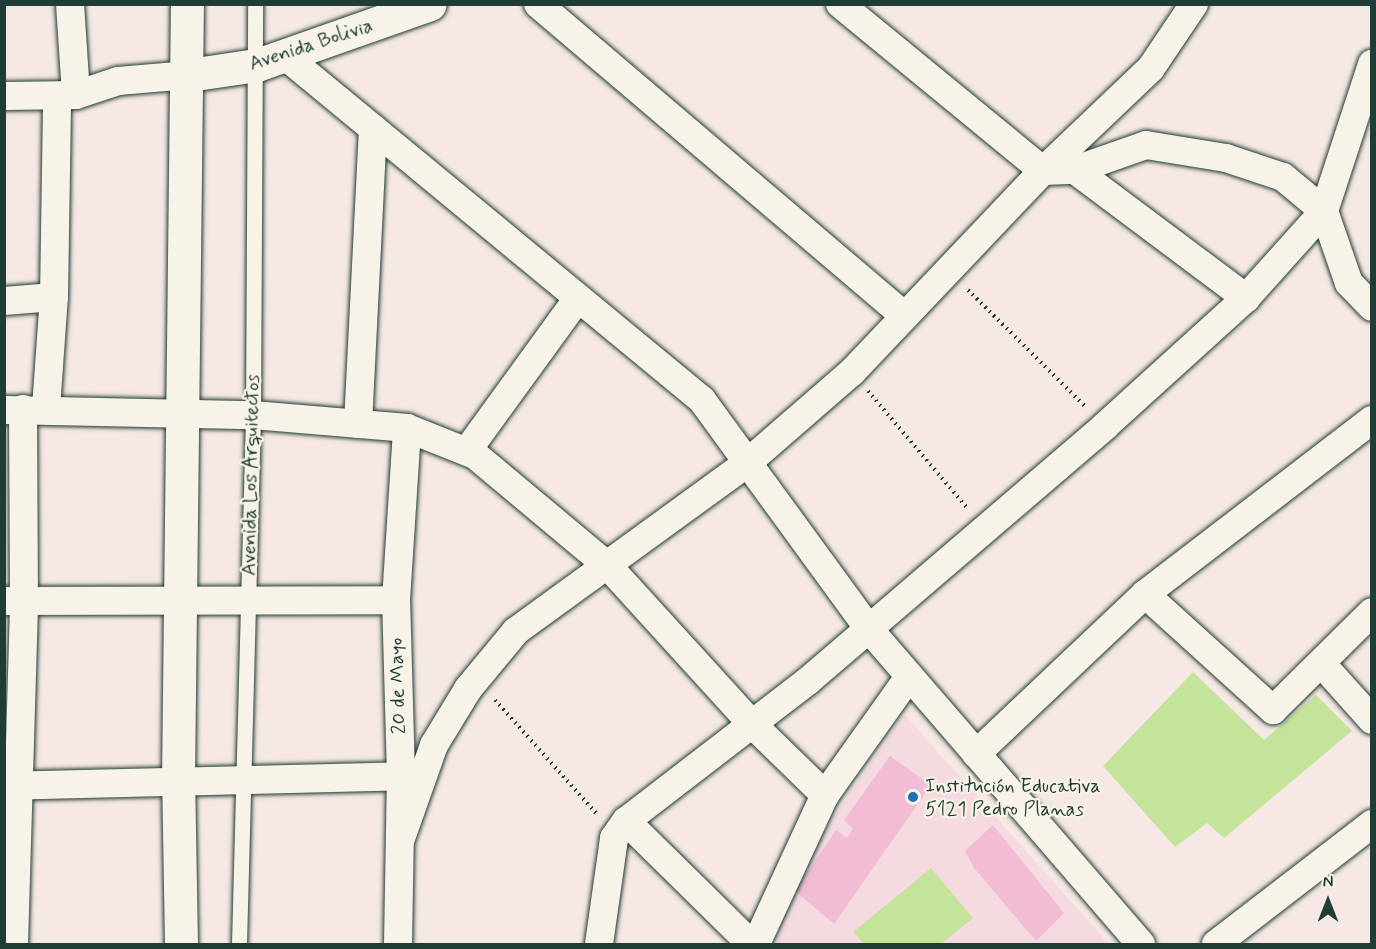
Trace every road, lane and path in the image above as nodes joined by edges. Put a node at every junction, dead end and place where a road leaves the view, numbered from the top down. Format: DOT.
graph roads {
  1 [pos="70,4"];
  2 [pos="187,4"];
  3 [pos="255,4"];
  4 [pos="430,4"];
  5 [pos="538,4"];
  6 [pos="840,4"];
  7 [pos="1194,4"];
  8 [pos="271,60"];
  9 [pos="1371,64"];
  10 [pos="189,75"];
  11 [pos="4,96"];
  12 [pos="66,96"];
  13 [pos="373,128"];
  14 [pos="1075,170"];
  15 [pos="1043,171"];
  16 [pos="1324,211"];
  17 [pos="948,270"];
  18 [pos="54,297"];
  19 [pos="578,297"];
  20 [pos="1246,297"];
  21 [pos="4,301"];
  22 [pos="1371,307"];
  23 [pos="904,316"];
  24 [pos="852,372"];
  25 [pos="25,409"];
  26 [pos="183,412"];
  27 [pos="253,415"];
  28 [pos="1371,420"];
  29 [pos="358,423"];
  30 [pos="1105,426"];
  31 [pos="407,428"];
  32 [pos="466,451"];
  33 [pos="747,464"];
  34 [pos="984,528"];
  35 [pos="609,567"];
  36 [pos="1146,594"];
  37 [pos="248,600"];
  38 [pos="396,600"];
  39 [pos="14,601"];
  40 [pos="180,601"];
  41 [pos="1371,612"];
  42 [pos="868,628"];
  43 [pos="1322,664"];
  44 [pos="909,677"];
  45 [pos="477,679"];
  46 [pos="1371,720"];
  47 [pos="752,724"];
  48 [pos="976,754"];
  49 [pos="401,776"];
  50 [pos="244,779"];
  51 [pos="178,780"];
  52 [pos="12,786"];
  53 [pos="825,795"];
  54 [pos="1371,824"];
  55 [pos="620,830"];
  56 [pos="400,841"];
  57 [pos="15,945"];
  58 [pos="182,945"];
  59 [pos="239,945"];
  60 [pos="398,945"];
  61 [pos="599,945"];
  62 [pos="751,945"];
  63 [pos="756,945"];
  64 [pos="1141,945"];
  65 [pos="1216,945"];
  1 -- 12 [label="street"];
  2 -- 10 [label="main road"];
  3 -- 8 [label="lane, Avenida Los Arquitectos"];
  4 -- 8 [label="main road, Avenida Bolivia"];
  5 -- 23 [label="street"];
  6 -- 15 [label="street"];
  7 -- 15 [label="street"];
  8 -- 10 [label="main road, Avenida Bolivia"];
  8 -- 13 [label="street"];
  8 -- 27 [label="lane, Avenida Los Arquitectos"];
  9 -- 16 [label="street"];
  10 -- 12 [label="street"];
  10 -- 26 [label="main road"];
  11 -- 12 [label="street"];
  12 -- 18 [label="street"];
  13 -- 19 [label="street"];
  13 -- 29 [label="street"];
  14 -- 15 [label="street"];
  14 -- 16 [label="street"];
  14 -- 20 [label="street"];
  15 -- 17 [label="street"];
  16 -- 20 [label="street"];
  16 -- 22 [label="street"];
  17 -- 23 [label="street"];
  17 -- 30 [label="path"];
  18 -- 21 [label="street"];
  18 -- 25 [label="street"];
  19 -- 32 [label="street"];
  19 -- 33 [label="street"];
  20 -- 30 [label="street"];
  23 -- 24 [label="street"];
  24 -- 33 [label="street"];
  24 -- 34 [label="path"];
  25 -- 26 [label="street"];
  25 -- 39 [label="street"];
  26 -- 27 [label="street"];
  26 -- 40 [label="main road"];
  27 -- 29 [label="street"];
  27 -- 37 [label="lane, Avenida Los Arquitectos"];
  28 -- 36 [label="street"];
  29 -- 31 [label="street"];
  30 -- 34 [label="street"];
  31 -- 32 [label="street"];
  31 -- 38 [label="street, 20 de Mayo"];
  32 -- 35 [label="street"];
  33 -- 35 [label="street"];
  33 -- 42 [label="street"];
  34 -- 42 [label="street"];
  35 -- 45 [label="street"];
  35 -- 47 [label="street"];
  36 -- 43 [label="street"];
  36 -- 48 [label="street"];
  37 -- 38 [label="street"];
  37 -- 40 [label="street"];
  37 -- 50 [label="lane, Avenida Los Arquitectos"];
  38 -- 49 [label="street, 20 de Mayo"];
  39 -- 40 [label="street"];
  39 -- 52 [label="street"];
  40 -- 51 [label="main road"];
  41 -- 43 [label="street"];
  42 -- 44 [label="street"];
  42 -- 47 [label="street"];
  43 -- 46 [label="street"];
  44 -- 48 [label="street"];
  44 -- 53 [label="street"];
  45 -- 55 [label="path"];
  45 -- 56 [label="street"];
  47 -- 53 [label="street"];
  47 -- 55 [label="street"];
  48 -- 64 [label="street"];
  49 -- 50 [label="street"];
  49 -- 56 [label="street, 20 de Mayo"];
  50 -- 51 [label="street"];
  50 -- 59 [label="lane, Avenida Los Arquitectos"];
  51 -- 52 [label="street"];
  51 -- 58 [label="main road"];
  52 -- 57 [label="street"];
  53 -- 63 [label="street"];
  54 -- 65 [label="street"];
  55 -- 61 [label="street"];
  55 -- 62 [label="street"];
  56 -- 60 [label="street, 20 de Mayo"];
}
